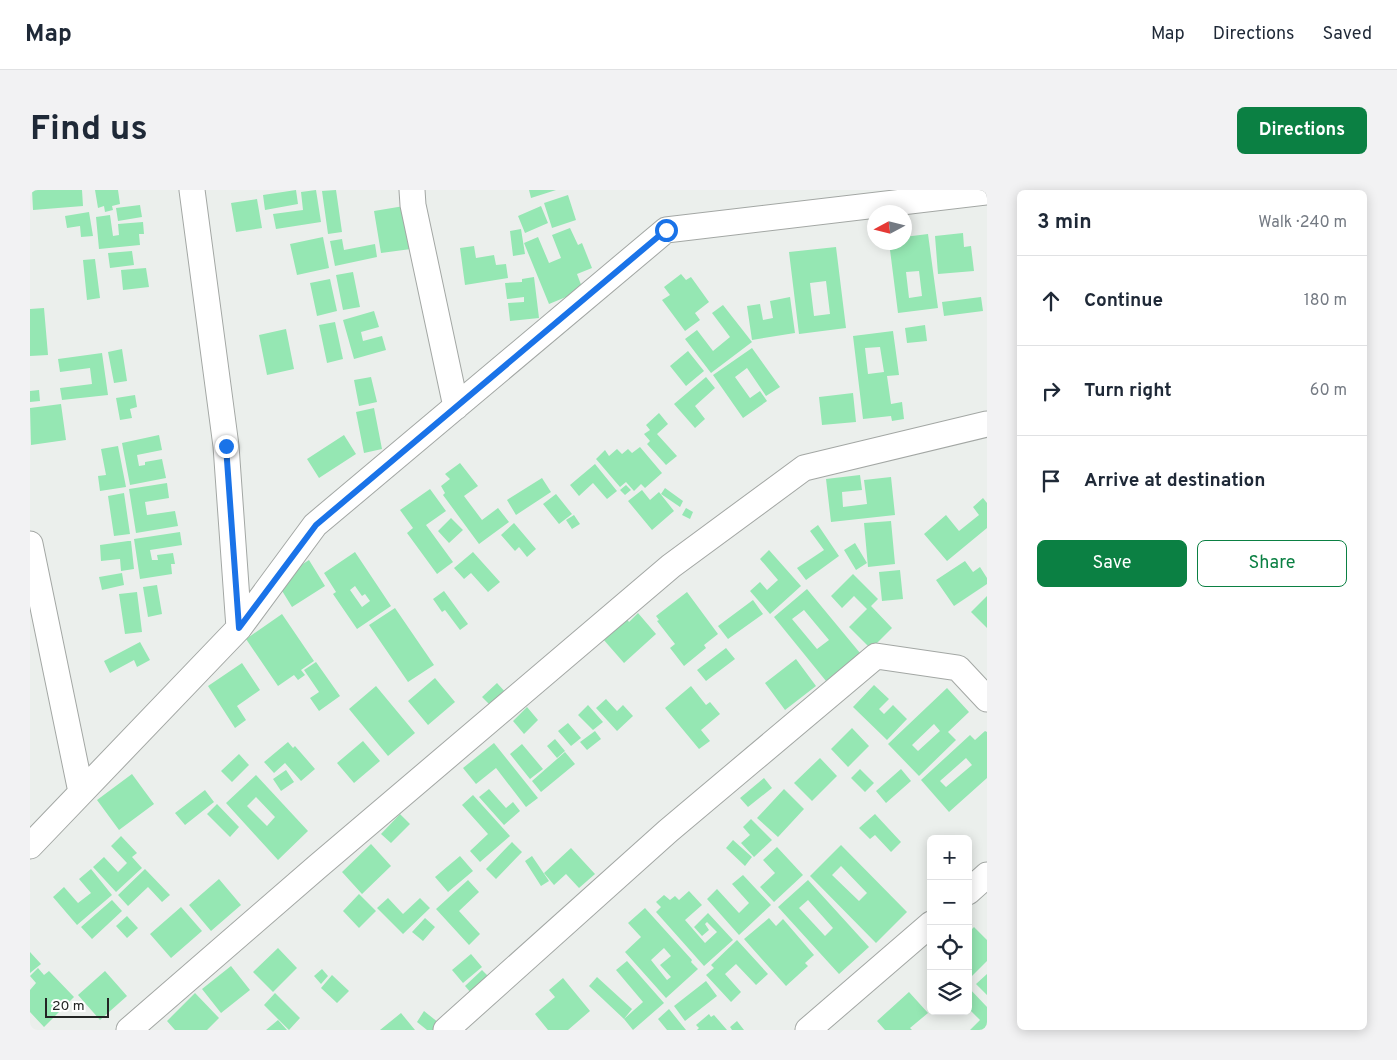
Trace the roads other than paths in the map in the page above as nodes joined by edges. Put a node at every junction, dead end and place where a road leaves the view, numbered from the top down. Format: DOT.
graph roads {
  1 [pos="192,190"];
  2 [pos="412,190"];
  3 [pos="987,192"];
  4 [pos="456,407"];
  5 [pos="987,424"];
  6 [pos="30,544"];
  7 [pos="239,628"];
  8 [pos="987,699"];
  9 [pos="82,792"];
  10 [pos="30,846"];
  11 [pos="987,875"];
  12 [pos="972,888"];
  13 [pos="930,925"];
  14 [pos="129,1030"];
  15 [pos="446,1030"];
  16 [pos="808,1030"];
  1 -- 7 [label="street"];
  2 -- 4 [label="street"];
  3 -- 4 [label="street"];
  4 -- 7 [label="street"];
  5 -- 14 [label="street"];
  6 -- 9 [label="street"];
  7 -- 9 [label="street"];
  8 -- 15 [label="street"];
  9 -- 10 [label="street"];
  11 -- 12 [label="street"];
  13 -- 16 [label="street"];
}
